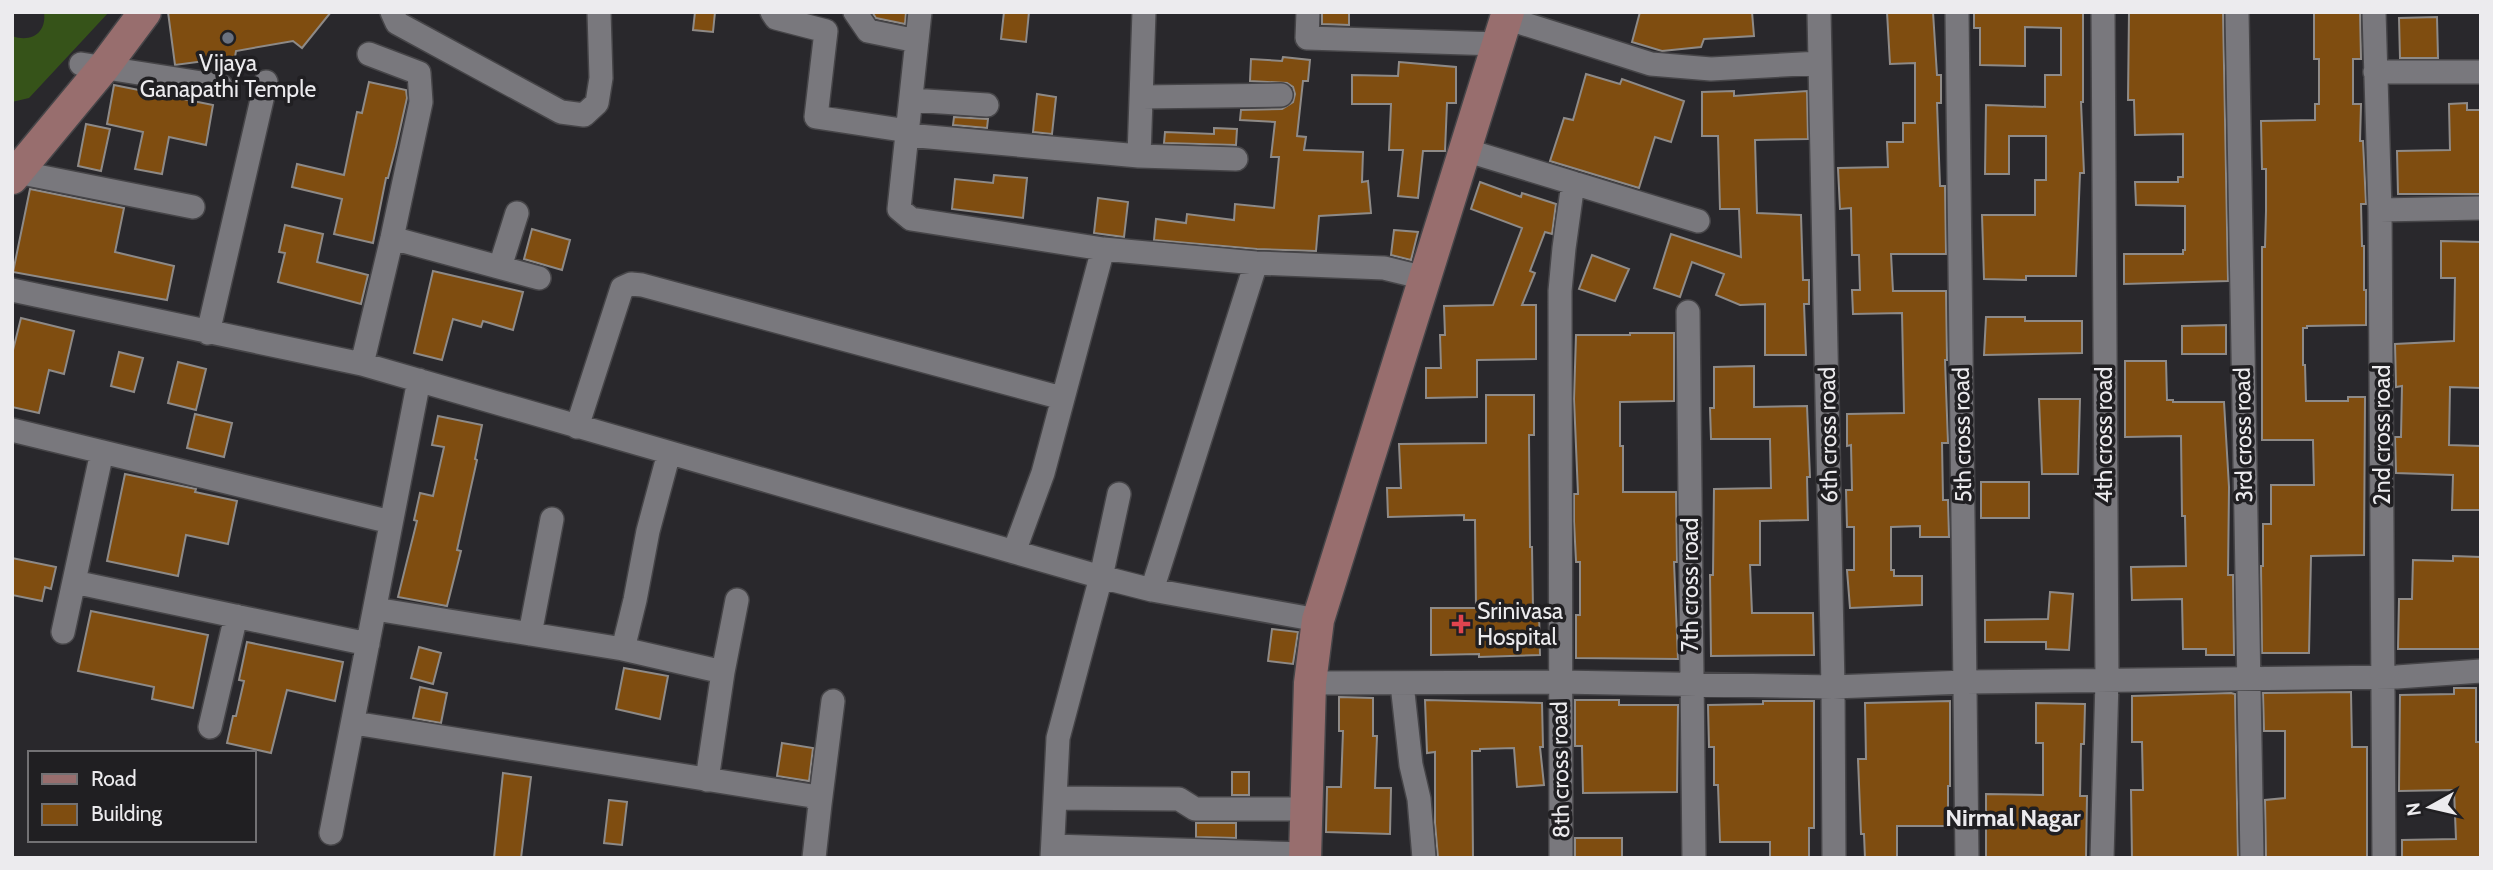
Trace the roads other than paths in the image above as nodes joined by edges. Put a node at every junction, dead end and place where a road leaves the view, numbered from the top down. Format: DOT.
graph roads {
  1 [pos="121,12"];
  2 [pos="145,12"];
  3 [pos="392,12"];
  4 [pos="600,12"];
  5 [pos="772,12"];
  6 [pos="855,12"];
  7 [pos="920,12"];
  8 [pos="1144,12"];
  9 [pos="1308,12"];
  10 [pos="1819,12"];
  11 [pos="1957,12"];
  12 [pos="2103,12"];
  13 [pos="2236,12"];
  14 [pos="2374,12"];
  15 [pos="1504,25"];
  16 [pos="917,41"];
  17 [pos="369,54"];
  18 [pos="1820,62"];
  19 [pos="93,65"];
  20 [pos="2375,72"];
  21 [pos="2481,72"];
  22 [pos="266,82"];
  23 [pos="221,86"];
  24 [pos="1281,95"];
  25 [pos="1142,97"];
  26 [pos="911,100"];
  27 [pos="987,105"];
  28 [pos="908,133"];
  29 [pos="1465,150"];
  30 [pos="1139,156"];
  31 [pos="1236,159"];
  32 [pos="14,168"];
  33 [pos="1573,183"];
  34 [pos="193,208"];
  35 [pos="2481,208"];
  36 [pos="2380,210"];
  37 [pos="517,213"];
  38 [pos="1698,221"];
  39 [pos="393,238"];
  40 [pos="1103,249"];
  41 [pos="1256,263"];
  42 [pos="500,267"];
  43 [pos="540,278"];
  44 [pos="1424,278"];
  45 [pos="12,290"];
  46 [pos="1688,312"];
  47 [pos="208,333"];
  48 [pos="362,364"];
  49 [pos="419,380"];
  50 [pos="1062,398"];
  51 [pos="577,427"];
  52 [pos="12,430"];
  53 [pos="102,452"];
  54 [pos="669,453"];
  55 [pos="1119,494"];
  56 [pos="552,519"];
  57 [pos="391,522"];
  58 [pos="1014,552"];
  59 [pos="1101,577"];
  60 [pos="74,582"];
  61 [pos="1152,590"];
  62 [pos="737,600"];
  63 [pos="375,608"];
  64 [pos="236,617"];
  65 [pos="1318,620"];
  66 [pos="63,632"];
  67 [pos="530,634"];
  68 [pos="368,645"];
  69 [pos="623,649"];
  70 [pos="2481,671"];
  71 [pos="723,672"];
  72 [pos="2383,677"];
  73 [pos="2248,679"];
  74 [pos="2107,681"];
  75 [pos="1559,682"];
  76 [pos="1966,682"];
  77 [pos="1310,683"];
  78 [pos="1402,684"];
  79 [pos="1691,685"];
  80 [pos="1833,687"];
  81 [pos="833,701"];
  82 [pos="354,723"];
  83 [pos="211,727"];
  84 [pos="707,780"];
  85 [pos="1055,799"];
  86 [pos="820,804"];
  87 [pos="1306,809"];
  88 [pos="331,833"];
  89 [pos="1052,852"];
  90 [pos="1305,856"];
  91 [pos="814,858"];
  92 [pos="1424,858"];
  93 [pos="1561,858"];
  94 [pos="1694,858"];
  95 [pos="1834,858"];
  96 [pos="1967,858"];
  97 [pos="2102,858"];
  98 [pos="2252,858"];
  99 [pos="2384,858"];
  1 -- 19 [label="street"];
  2 -- 19 [label="street"];
  3 -- 4 [label="street"];
  5 -- 28 [label="street"];
  6 -- 16 [label="street"];
  7 -- 16 [label="street"];
  8 -- 25 [label="street"];
  9 -- 15 [label="street"];
  10 -- 18 [label="street, 6th cross road"];
  11 -- 76 [label="street, 5th cross road"];
  12 -- 74 [label="street, 4th cross road"];
  13 -- 73 [label="street, 3rd cross road"];
  14 -- 20 [label="street, 2nd cross road"];
  15 -- 18 [label="street"];
  15 -- 29 [label="street"];
  16 -- 26 [label="street"];
  17 -- 39 [label="street"];
  18 -- 80 [label="street, 6th cross road"];
  19 -- 23 [label="street"];
  19 -- 32 [label="street"];
  20 -- 21 [label="street"];
  20 -- 36 [label="street, 2nd cross road"];
  22 -- 47 [label="street"];
  24 -- 25 [label="street"];
  25 -- 30 [label="street"];
  26 -- 27 [label="street"];
  26 -- 28 [label="street"];
  28 -- 30 [label="street"];
  28 -- 40 [label="street"];
  29 -- 33 [label="street"];
  29 -- 44 [label="street"];
  30 -- 31 [label="street"];
  32 -- 34 [label="street"];
  33 -- 38 [label="street"];
  33 -- 75 [label="street, 8th cross road"];
  35 -- 36 [label="street"];
  36 -- 72 [label="street, 2nd cross road"];
  37 -- 42 [label="street"];
  39 -- 42 [label="street"];
  39 -- 48 [label="street"];
  40 -- 41 [label="street"];
  40 -- 50 [label="street"];
  41 -- 44 [label="street"];
  41 -- 61 [label="street"];
  42 -- 43 [label="street"];
  44 -- 65 [label="street"];
  45 -- 47 [label="street"];
  46 -- 79 [label="street, 7th cross road"];
  47 -- 48 [label="street"];
  48 -- 49 [label="street"];
  49 -- 51 [label="street"];
  49 -- 57 [label="street"];
  50 -- 51 [label="street"];
  50 -- 58 [label="street"];
  51 -- 54 [label="street"];
  52 -- 53 [label="street"];
  53 -- 57 [label="street"];
  53 -- 60 [label="street"];
  54 -- 58 [label="street"];
  54 -- 69 [label="street"];
  55 -- 59 [label="street"];
  56 -- 67 [label="street"];
  57 -- 63 [label="street"];
  58 -- 59 [label="street"];
  59 -- 61 [label="street"];
  59 -- 85 [label="street"];
  60 -- 64 [label="street"];
  60 -- 66 [label="street"];
  61 -- 65 [label="street"];
  62 -- 71 [label="street"];
  63 -- 67 [label="street"];
  63 -- 68 [label="street"];
  64 -- 68 [label="street"];
  64 -- 83 [label="street"];
  65 -- 77 [label="street"];
  67 -- 69 [label="street"];
  68 -- 82 [label="street"];
  69 -- 71 [label="street"];
  70 -- 72 [label="street"];
  71 -- 84 [label="street"];
  72 -- 73 [label="street"];
  72 -- 99 [label="street, 2nd cross road"];
  73 -- 74 [label="street"];
  73 -- 98 [label="street, 3rd cross road"];
  74 -- 76 [label="street"];
  74 -- 97 [label="street, 4th cross road"];
  75 -- 78 [label="street"];
  75 -- 79 [label="street"];
  75 -- 93 [label="street, 8th cross road"];
  76 -- 80 [label="street"];
  76 -- 96 [label="street, 5th cross road"];
  77 -- 78 [label="street"];
  77 -- 87 [label="street"];
  78 -- 92 [label="street"];
  79 -- 80 [label="street"];
  79 -- 94 [label="street, 7th cross road"];
  80 -- 95 [label="street, 6th cross road"];
  81 -- 86 [label="street"];
  82 -- 84 [label="street"];
  82 -- 88 [label="street"];
  84 -- 86 [label="street"];
  85 -- 87 [label="street"];
  85 -- 89 [label="street"];
  86 -- 91 [label="street"];
  87 -- 90 [label="street"];
  89 -- 90 [label="street"];
}
